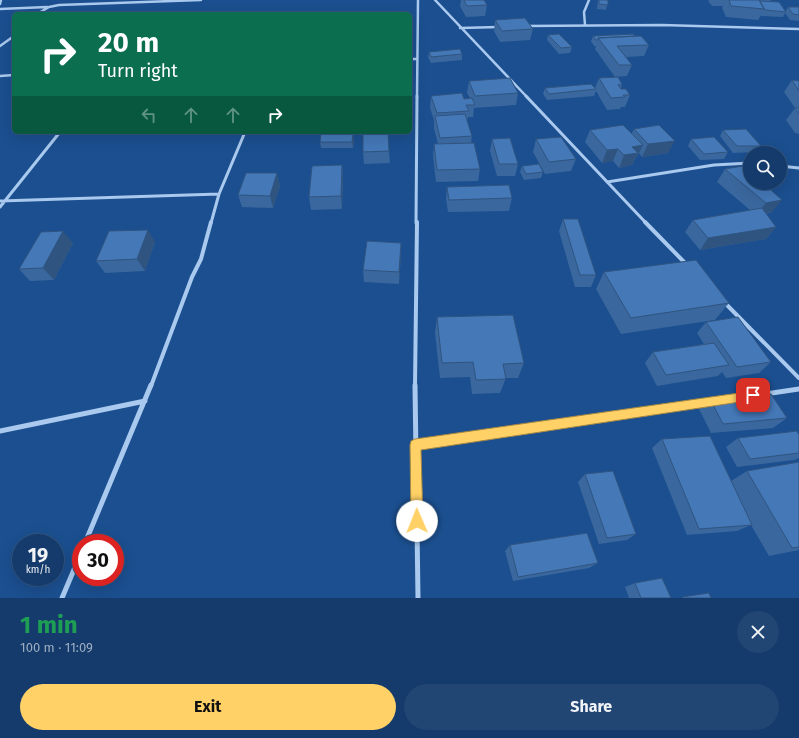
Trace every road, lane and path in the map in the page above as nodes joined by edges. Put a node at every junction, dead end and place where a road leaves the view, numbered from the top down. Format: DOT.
graph roads {
  1 [pos="1,0"];
  2 [pos="112,0"];
  3 [pos="201,0"];
  4 [pos="418,0"];
  5 [pos="435,0"];
  6 [pos="589,0"];
  7 [pos="110,3"];
  8 [pos="0,4"];
  9 [pos="49,7"];
  10 [pos="0,9"];
  11 [pos="40,12"];
  12 [pos="585,24"];
  13 [pos="522,26"];
  14 [pos="499,27"];
  15 [pos="460,28"];
  16 [pos="799,29"];
  17 [pos="12,37"];
  18 [pos="0,46"];
  19 [pos="412,59"];
  20 [pos="417,59"];
  21 [pos="12,75"];
  22 [pos="0,76"];
  23 [pos="58,134"];
  24 [pos="244,134"];
  25 [pos="743,164"];
  26 [pos="787,167"];
  27 [pos="799,168"];
  28 [pos="607,182"];
  29 [pos="219,194"];
  30 [pos="0,201"];
  31 [pos="5,201"];
  32 [pos="0,208"];
  33 [pos="689,266"];
  34 [pos="722,300"];
  35 [pos="799,378"];
  36 [pos="799,389"];
  37 [pos="744,397"];
  38 [pos="145,401"];
  39 [pos="713,401"];
  40 [pos="0,431"];
  41 [pos="415,445"];
  42 [pos="89,534"];
  43 [pos="72,574"];
  44 [pos="62,598"];
  45 [pos="418,598"];
  1 -- 8 [label="street"];
  2 -- 7 [label="street"];
  3 -- 7 [label="street"];
  4 -- 20 [label="street"];
  5 -- 15 [label="street"];
  6 -- 12 [label="street"];
  7 -- 9 [label="street"];
  9 -- 10 [label="street"];
  9 -- 11 [label="street"];
  12 -- 13 [label="street"];
  12 -- 16 [label="street"];
  14 -- 15 [label="street"];
  15 -- 28 [label="street"];
  17 -- 18 [label="street"];
  19 -- 20 [label="street"];
  20 -- 41 [label="street"];
  21 -- 22 [label="street"];
  23 -- 31 [label="street"];
  24 -- 29 [label="street"];
  25 -- 28 [label="street"];
  26 -- 27 [label="street"];
  28 -- 33 [label="street"];
  29 -- 31 [label="street"];
  29 -- 38 [label="street"];
  30 -- 31 [label="street"];
  31 -- 32 [label="street"];
  34 -- 35 [label="street"];
  36 -- 37 [label="street"];
  38 -- 40 [label="street"];
  38 -- 42 [label="street"];
  39 -- 41 [label="street"];
  41 -- 45 [label="street"];
  43 -- 44 [label="street"];
}
